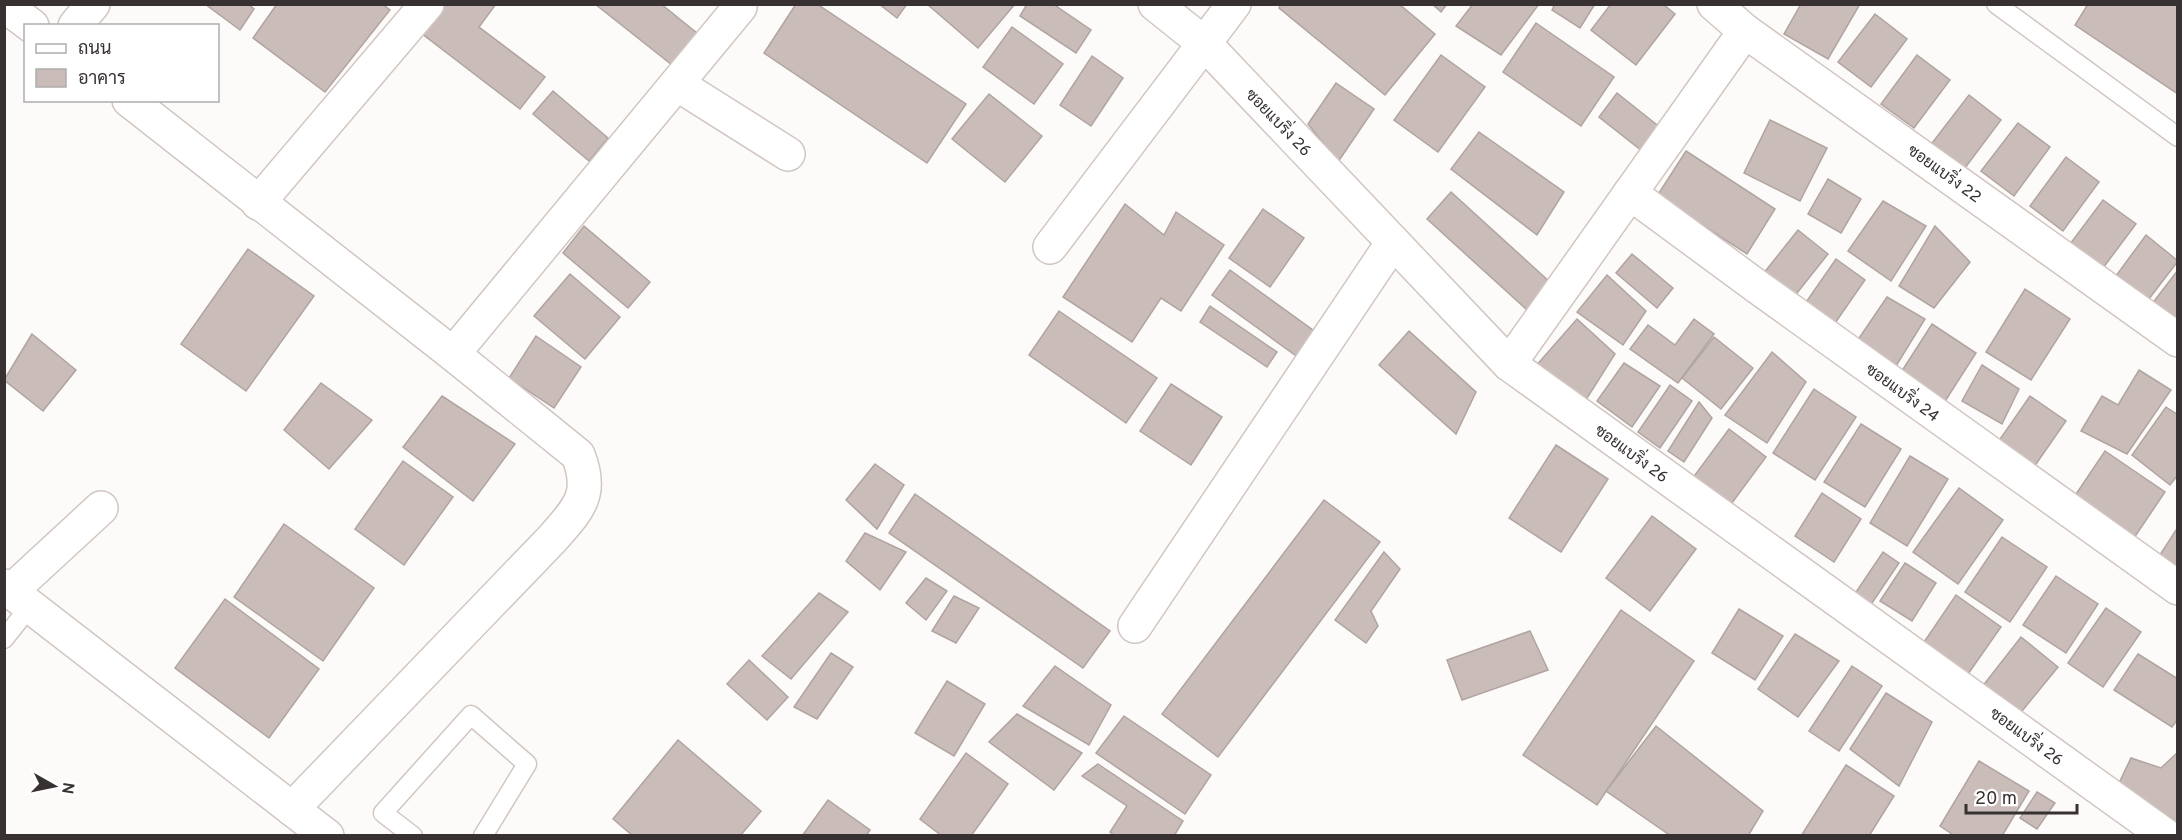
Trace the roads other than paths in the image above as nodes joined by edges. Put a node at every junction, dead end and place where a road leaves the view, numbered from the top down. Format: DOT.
graph roads {
  1 [pos="93,4"];
  2 [pos="427,4"];
  3 [pos="1155,4"];
  4 [pos="1234,4"];
  5 [pos="1714,4"];
  6 [pos="1996,4"];
  7 [pos="4,5"];
  8 [pos="740,7"];
  9 [pos="29,24"];
  10 [pos="77,24"];
  11 [pos="1745,31"];
  12 [pos="1205,44"];
  13 [pos="677,84"];
  14 [pos="132,102"];
  15 [pos="2178,137"];
  16 [pos="788,154"];
  17 [pos="1630,193"];
  18 [pos="258,203"];
  19 [pos="1393,242"];
  20 [pos="1050,247"];
  21 [pos="2178,340"];
  22 [pos="453,354"];
  23 [pos="1509,364"];
  24 [pos="101,508"];
  25 [pos="2178,588"];
  26 [pos="16,594"];
  27 [pos="1135,626"];
  28 [pos="4,639"];
  29 [pos="292,809"];
  30 [pos="327,836"];
  31 [pos="413,836"];
  32 [pos="483,836"];
  33 [pos="2166,836"];
  1 -- 10 [label="street"];
  2 -- 18 [label="street"];
  3 -- 12 [label="street, ซอยแบริ่ง 26"];
  4 -- 12 [label="street"];
  5 -- 11 [label="street, ซอยแบริ่ง 22"];
  6 -- 15 [label="lane"];
  7 -- 9 [label="street"];
  8 -- 13 [label="street"];
  11 -- 17 [label="street"];
  11 -- 21 [label="street, ซอยแบริ่ง 22"];
  12 -- 19 [label="street, ซอยแบริ่ง 26"];
  12 -- 20 [label="street"];
  13 -- 16 [label="street"];
  13 -- 22 [label="street"];
  14 -- 18 [label="street"];
  17 -- 23 [label="street"];
  17 -- 25 [label="street, ซอยแบริ่ง 24"];
  18 -- 22 [label="street"];
  19 -- 23 [label="street, ซอยแบริ่ง 26"];
  19 -- 27 [label="street"];
  22 -- 29 [label="street"];
  23 -- 33 [label="street, ซอยแบริ่ง 26"];
  24 -- 26 [label="street"];
  26 -- 28 [label="lane"];
  26 -- 29 [label="street"];
  29 -- 30 [label="street"];
  31 -- 32 [label="lane"];
}
